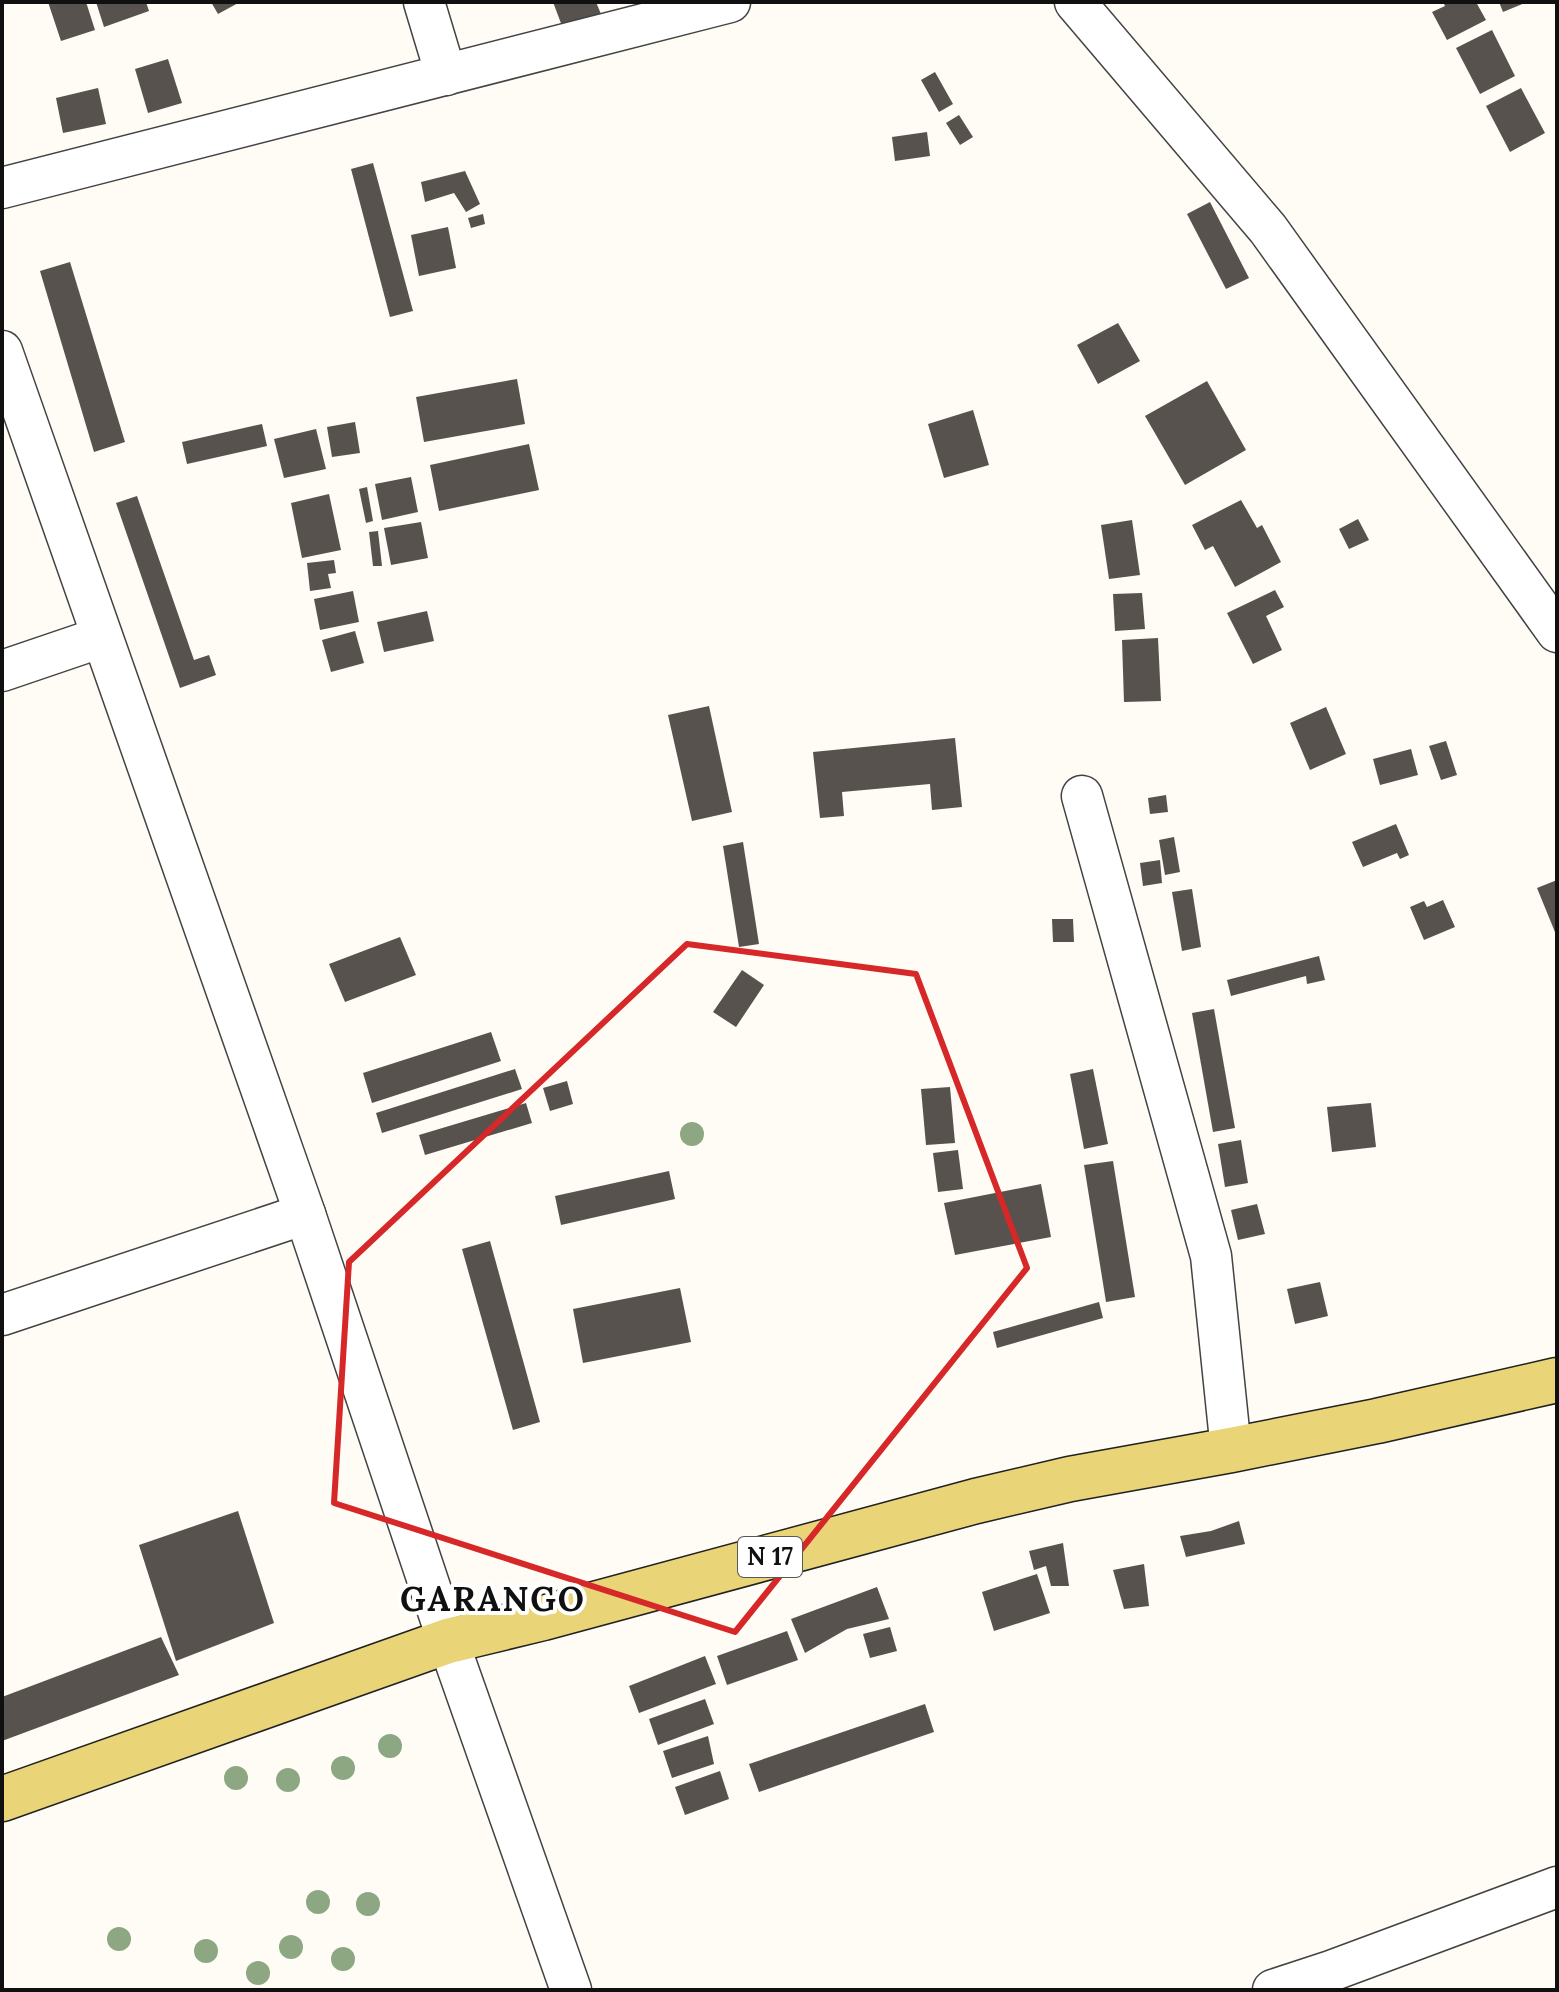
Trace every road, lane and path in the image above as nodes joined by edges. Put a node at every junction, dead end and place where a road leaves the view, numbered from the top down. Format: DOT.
graph roads {
  1 [pos="424,2"];
  2 [pos="730,2"];
  3 [pos="1075,2"];
  4 [pos="446,75"];
  5 [pos="2,188"];
  6 [pos="2,351"];
  7 [pos="1557,632"];
  8 [pos="102,637"];
  9 [pos="2,671"];
  10 [pos="1082,796"];
  11 [pos="305,1214"];
  12 [pos="2,1315"];
  13 [pos="1557,1380"];
  14 [pos="1231,1450"];
  15 [pos="448,1641"];
  16 [pos="2,1799"];
  17 [pos="1557,1887"];
  18 [pos="571,1990"];
  19 [pos="1273,1990"];
  1 -- 4 [label="street"];
  2 -- 4 [label="street"];
  3 -- 7 [label="street"];
  4 -- 5 [label="street"];
  6 -- 8 [label="street"];
  8 -- 9 [label="street"];
  8 -- 11 [label="street"];
  10 -- 14 [label="street"];
  11 -- 12 [label="street"];
  11 -- 15 [label="street"];
  13 -- 14 [label="main road, N 17"];
  14 -- 15 [label="main road, N 17"];
  15 -- 16 [label="main road, N 17"];
  15 -- 18 [label="street"];
  17 -- 19 [label="street"];
}
